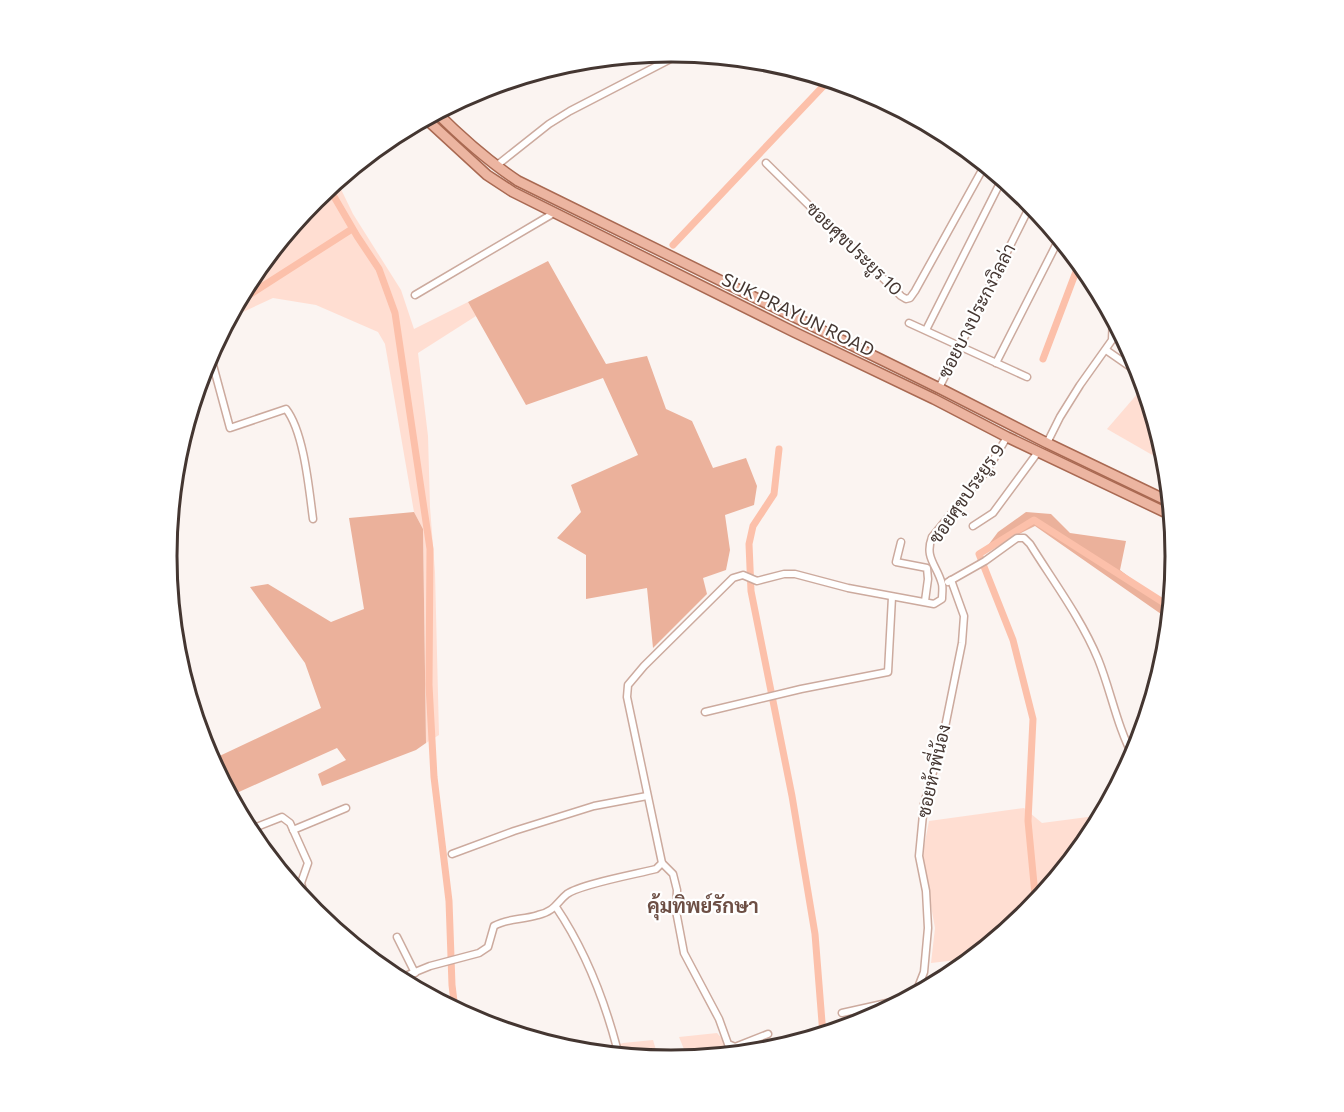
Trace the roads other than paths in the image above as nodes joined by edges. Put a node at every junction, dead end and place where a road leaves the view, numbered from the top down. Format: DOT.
graph roads {
  1 [pos="664,62"];
  2 [pos="442,118"];
  3 [pos="431,124"];
  4 [pos="766,163"];
  5 [pos="496,166"];
  6 [pos="982,171"];
  7 [pos="1000,186"];
  8 [pos="1027,212"];
  9 [pos="554,213"];
  10 [pos="1056,245"];
  11 [pos="416,295"];
  12 [pos="909,323"];
  13 [pos="926,330"];
  14 [pos="1114,333"];
  15 [pos="960,346"];
  16 [pos="1106,350"];
  17 [pos="996,363"];
  18 [pos="1128,366"];
  19 [pos="214,369"];
  20 [pos="1027,377"];
  21 [pos="939,388"];
  22 [pos="934,399"];
  23 [pos="1007,437"];
  24 [pos="1047,444"];
  25 [pos="1038,452"];
  26 [pos="1163,498"];
  27 [pos="1164,512"];
  28 [pos="313,519"];
  29 [pos="973,526"];
  30 [pos="901,542"];
  31 [pos="934,567"];
  32 [pos="927,568"];
  33 [pos="951,580"];
  34 [pos="943,585"];
  35 [pos="892,597"];
  36 [pos="925,601"];
  37 [pos="705,712"];
  38 [pos="1129,746"];
  39 [pos="647,796"];
  40 [pos="346,808"];
  41 [pos="258,826"];
  42 [pos="293,830"];
  43 [pos="452,854"];
  44 [pos="662,863"];
  45 [pos="301,883"];
  46 [pos="556,908"];
  47 [pos="397,937"];
  48 [pos="415,973"];
  49 [pos="410,975"];
  50 [pos="919,984"];
  51 [pos="883,1003"];
  52 [pos="842,1012"];
  53 [pos="768,1034"];
  54 [pos="733,1046"];
  55 [pos="738,1046"];
  56 [pos="617,1047"];
  1 -- 5 [label="street"];
  2 -- 5 [label="main road, SUK PRAYUN ROAD"];
  3 -- 9 [label="main road, SUK PRAYUN ROAD"];
  4 -- 6 [label="street, ซอยศุขประยูร 10"];
  5 -- 21 [label="main road, SUK PRAYUN ROAD"];
  7 -- 13 [label="street"];
  8 -- 15 [label="street, ซอยบางประกงวิลล่า"];
  9 -- 11 [label="street"];
  9 -- 22 [label="main road, SUK PRAYUN ROAD"];
  10 -- 17 [label="street"];
  12 -- 13 [label="street"];
  13 -- 15 [label="street"];
  14 -- 16 [label="street"];
  15 -- 17 [label="street"];
  15 -- 21 [label="street, ซอยบางประกงวิลล่า"];
  16 -- 18 [label="street"];
  16 -- 24 [label="street"];
  17 -- 20 [label="street"];
  19 -- 28 [label="street"];
  21 -- 22 [label="main road"];
  21 -- 24 [label="main road, SUK PRAYUN ROAD"];
  22 -- 23 [label="main road, SUK PRAYUN ROAD"];
  23 -- 25 [label="main road, SUK PRAYUN ROAD"];
  23 -- 31 [label="street, ซอยศุขประยูร 9"];
  24 -- 26 [label="main road, SUK PRAYUN ROAD"];
  25 -- 27 [label="main road, SUK PRAYUN ROAD"];
  25 -- 29 [label="street"];
  30 -- 32 [label="street"];
  31 -- 32 [label="street"];
  31 -- 34 [label="street, ซอยศุขประยูร 9"];
  32 -- 36 [label="street"];
  33 -- 34 [label="street"];
  33 -- 38 [label="street"];
  33 -- 50 [label="street, ซอยห้าพี่น้อง"];
  34 -- 36 [label="street"];
  35 -- 36 [label="street"];
  35 -- 37 [label="street"];
  35 -- 39 [label="street"];
  39 -- 43 [label="street"];
  39 -- 44 [label="street"];
  40 -- 42 [label="street"];
  41 -- 42 [label="street"];
  42 -- 45 [label="street"];
  44 -- 46 [label="street"];
  44 -- 54 [label="street"];
  46 -- 48 [label="street"];
  46 -- 56 [label="street"];
  47 -- 48 [label="street"];
  48 -- 49 [label="street"];
  51 -- 52 [label="street, ซอยห้าพี่น้อง"];
  53 -- 55 [label="street"];
}
